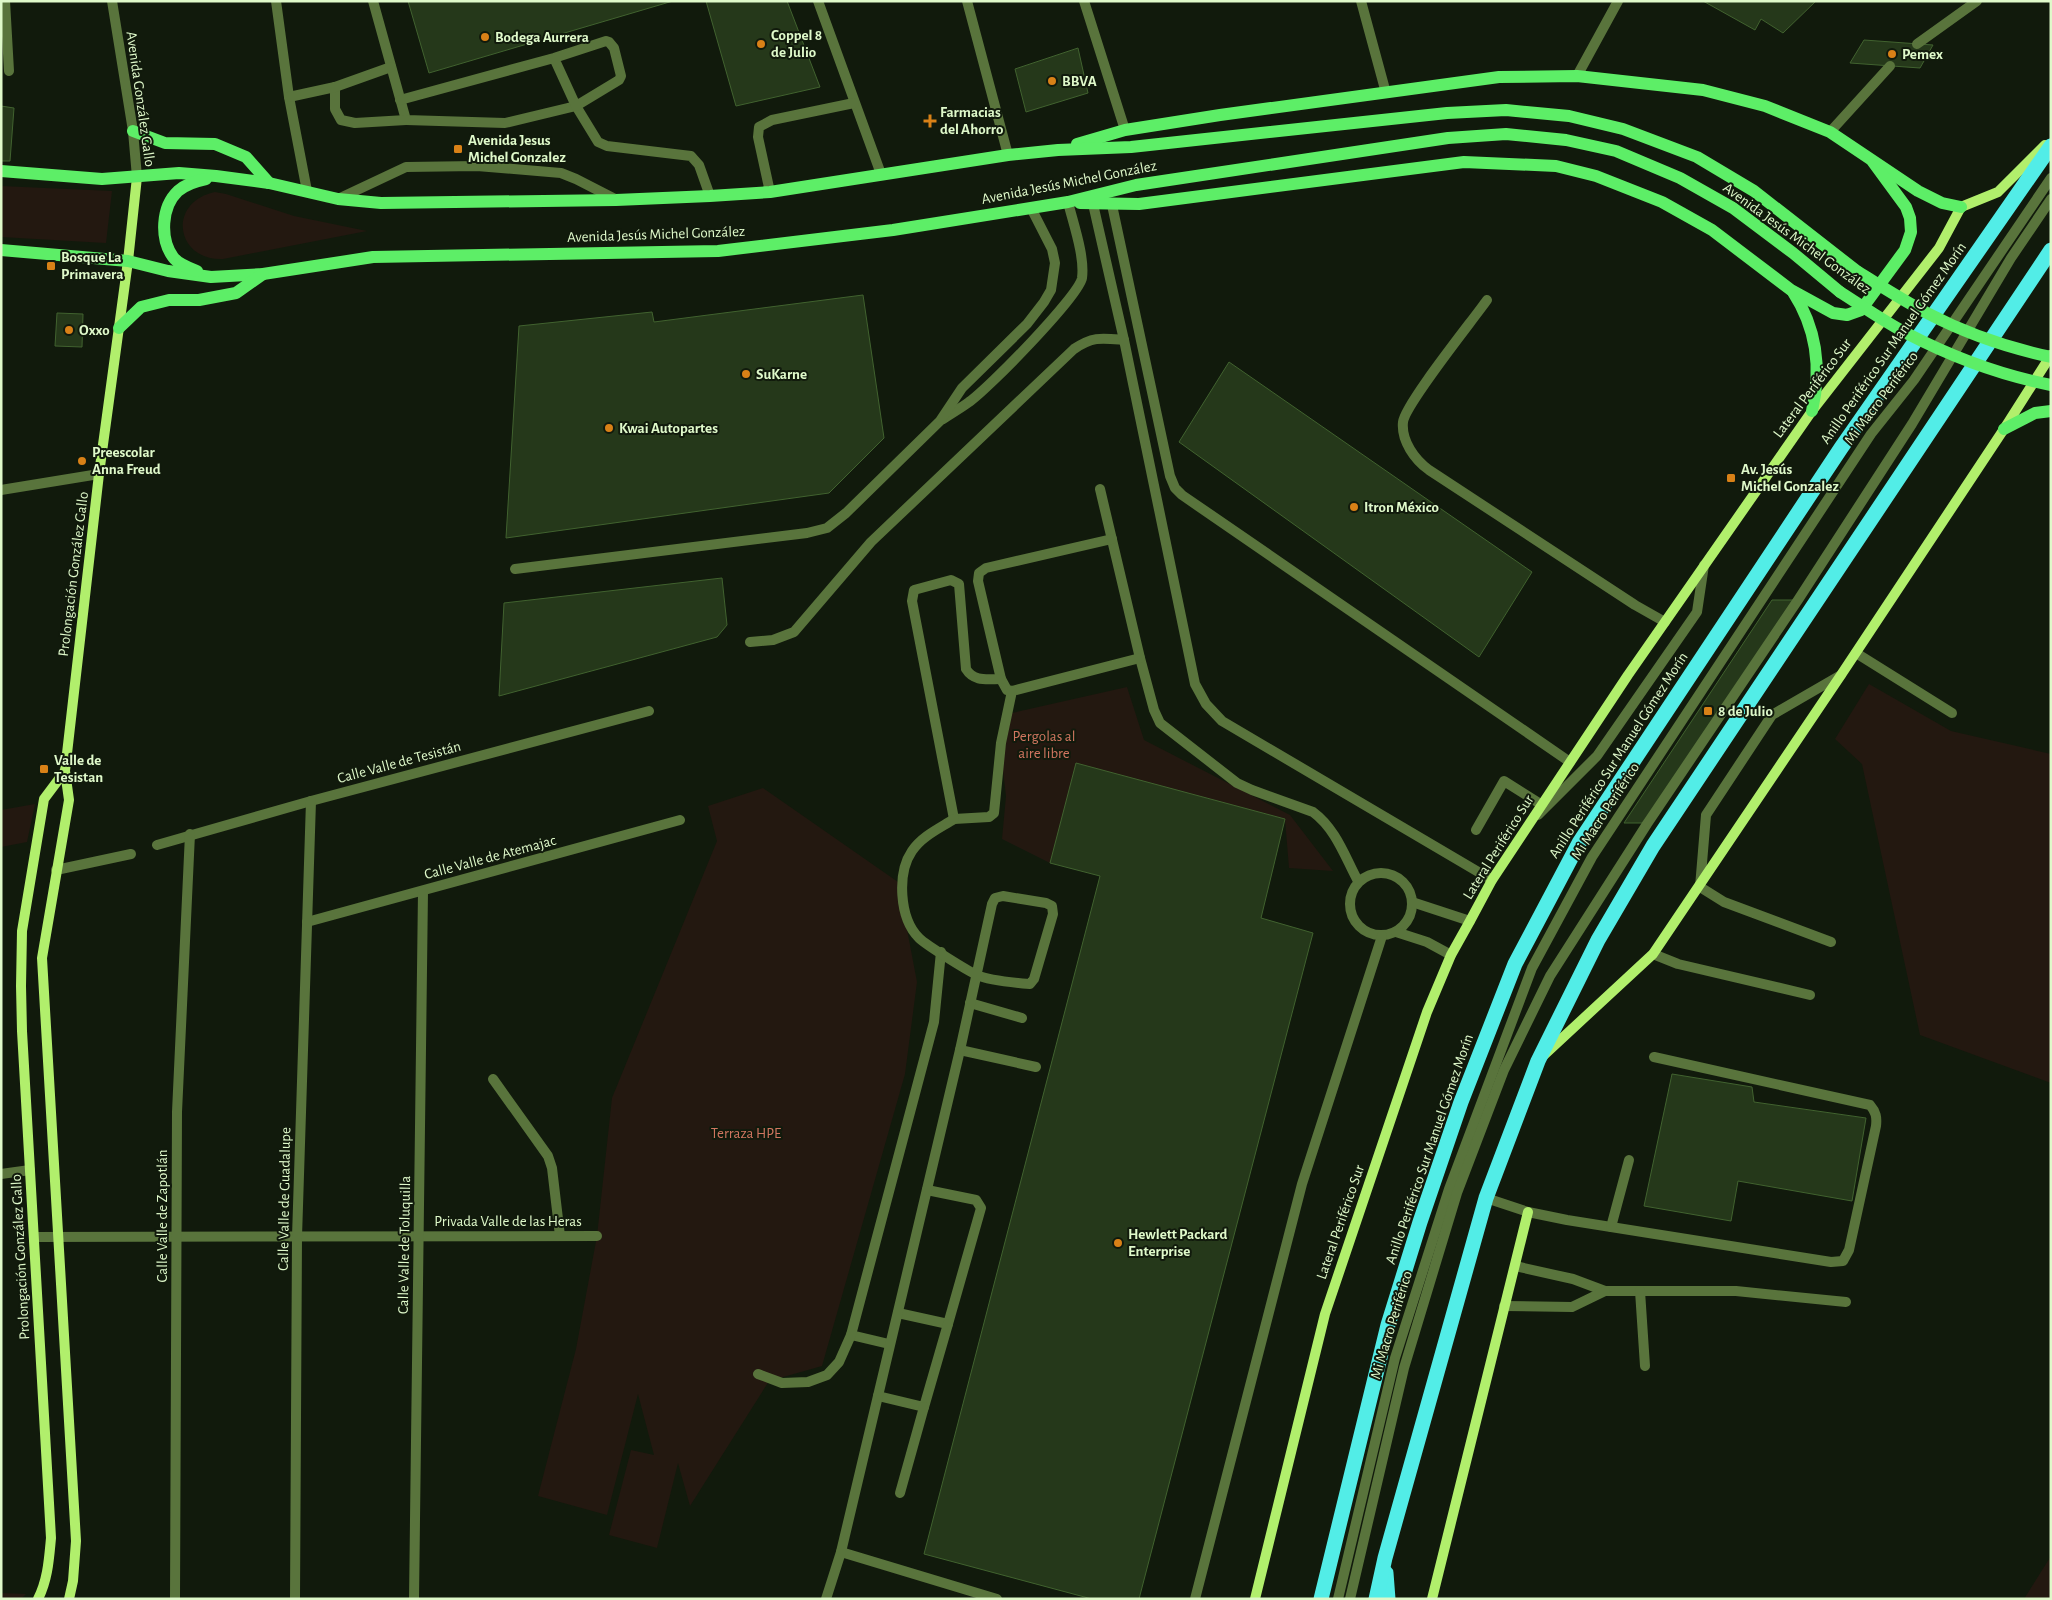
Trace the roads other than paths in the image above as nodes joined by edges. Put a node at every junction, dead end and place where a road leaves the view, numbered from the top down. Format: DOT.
graph roads {
  1 [pos="5,1"];
  2 [pos="112,1"];
  3 [pos="276,1"];
  4 [pos="373,1"];
  5 [pos="818,1"];
  6 [pos="967,1"];
  7 [pos="1084,1"];
  8 [pos="1361,1"];
  9 [pos="1618,1"];
  10 [pos="1977,1"];
  11 [pos="1917,44"];
  12 [pos="554,58"];
  13 [pos="391,66"];
  14 [pos="1890,66"];
  15 [pos="9,71"];
  16 [pos="1577,76"];
  17 [pos="335,86"];
  18 [pos="1386,93"];
  19 [pos="289,97"];
  20 [pos="400,100"];
  21 [pos="854,103"];
  22 [pos="576,106"];
  23 [pos="406,120"];
  24 [pos="1125,130"];
  25 [pos="133,131"];
  26 [pos="1830,132"];
  27 [pos="2051,140"];
  28 [pos="2051,146"];
  29 [pos="1058,150"];
  30 [pos="1008,155"];
  31 [pos="1873,162"];
  32 [pos="1,171"];
  33 [pos="881,174"];
  34 [pos="216,176"];
  35 [pos="137,177"];
  36 [pos="2051,178"];
  37 [pos="269,184"];
  38 [pos="307,192"];
  39 [pos="770,192"];
  40 [pos="710,196"];
  41 [pos="338,199"];
  42 [pos="2051,199"];
  43 [pos="616,200"];
  44 [pos="1068,202"];
  45 [pos="1093,204"];
  46 [pos="1112,205"];
  47 [pos="1961,207"];
  48 [pos="1032,208"];
  49 [pos="1,250"];
  50 [pos="2051,250"];
  51 [pos="128,261"];
  52 [pos="262,274"];
  53 [pos="211,277"];
  54 [pos="1791,290"];
  55 [pos="1487,300"];
  56 [pos="119,328"];
  57 [pos="1124,340"];
  58 [pos="2051,356"];
  59 [pos="2051,385"];
  60 [pos="1812,411"];
  61 [pos="2051,411"];
  62 [pos="940,421"];
  63 [pos="2004,429"];
  64 [pos="99,474"];
  65 [pos="1100,489"];
  66 [pos="1,490"];
  67 [pos="1112,539"];
  68 [pos="1704,565"];
  69 [pos="515,569"];
  70 [pos="1665,622"];
  71 [pos="750,642"];
  72 [pos="1856,652"];
  73 [pos="1140,658"];
  74 [pos="1842,675"];
  75 [pos="1001,679"];
  76 [pos="1012,691"];
  77 [pos="649,711"];
  78 [pos="1952,714"];
  79 [pos="1570,762"];
  80 [pos="65,771"];
  81 [pos="311,801"];
  82 [pos="1542,805"];
  83 [pos="954,819"];
  84 [pos="680,820"];
  85 [pos="1529,824"];
  86 [pos="1476,830"];
  87 [pos="190,834"];
  88 [pos="157,844"];
  89 [pos="132,854"];
  90 [pos="56,870"];
  91 [pos="1492,880"];
  92 [pos="1358,882"];
  93 [pos="1700,887"];
  94 [pos="423,891"];
  95 [pos="1412,902"];
  96 [pos="1470,921"];
  97 [pos="307,922"];
  98 [pos="1396,932"];
  99 [pos="1382,936"];
  100 [pos="1831,942"];
  101 [pos="941,952"];
  102 [pos="1653,954"];
  103 [pos="1451,955"];
  104 [pos="977,975"];
  105 [pos="1810,995"];
  106 [pos="970,1003"];
  107 [pos="1022,1018"];
  108 [pos="960,1050"];
  109 [pos="1654,1057"];
  110 [pos="1538,1061"];
  111 [pos="1036,1067"];
  112 [pos="493,1079"];
  113 [pos="1629,1160"];
  114 [pos="30,1170"];
  115 [pos="1,1174"];
  116 [pos="927,1190"];
  117 [pos="1486,1198"];
  118 [pos="1528,1212"];
  119 [pos="1611,1227"];
  120 [pos="419,1236"];
  121 [pos="560,1236"];
  122 [pos="597,1236"];
  123 [pos="34,1237"];
  124 [pos="60,1237"];
  125 [pos="178,1237"];
  126 [pos="297,1237"];
  127 [pos="1515,1266"];
  128 [pos="1605,1291"];
  129 [pos="1640,1292"];
  130 [pos="1846,1302"];
  131 [pos="1504,1306"];
  132 [pos="898,1313"];
  133 [pos="948,1324"];
  134 [pos="851,1335"];
  135 [pos="889,1344"];
  136 [pos="1644,1366"];
  137 [pos="758,1374"];
  138 [pos="878,1396"];
  139 [pos="924,1407"];
  140 [pos="900,1493"];
  141 [pos="1334,1540"];
  142 [pos="841,1552"];
  143 [pos="1385,1558"];
  144 [pos="38,1599"];
  145 [pos="69,1599"];
  146 [pos="175,1599"];
  147 [pos="295,1599"];
  148 [pos="414,1599"];
  149 [pos="826,1599"];
  150 [pos="997,1599"];
  151 [pos="1195,1599"];
  152 [pos="1255,1599"];
  153 [pos="1314,1599"];
  154 [pos="1321,1599"];
  155 [pos="1338,1599"];
  156 [pos="1350,1599"];
  157 [pos="1376,1599"];
  158 [pos="1388,1599"];
  159 [pos="1432,1599"];
  1 -- 15 [label="street"];
  2 -- 25 [label="street, Avenida González Gallo"];
  3 -- 19 [label="street"];
  4 -- 13 [label="street"];
  5 -- 21 [label="street"];
  6 -- 30 [label="street"];
  7 -- 24 [label="street"];
  8 -- 18 [label="street"];
  9 -- 16 [label="street"];
  10 -- 11 [label="street"];
  12 -- 20 [label="street"];
  12 -- 22 [label="street"];
  12 -- 22 [label="street"];
  13 -- 17 [label="street"];
  13 -- 20 [label="street"];
  14 -- 26 [label="street"];
  16 -- 18 [label="main road"];
  16 -- 26 [label="main road"];
  17 -- 19 [label="street"];
  17 -- 23 [label="street"];
  18 -- 24 [label="main road"];
  19 -- 38 [label="street"];
  20 -- 23 [label="street"];
  21 -- 33 [label="street"];
  21 -- 39 [label="street"];
  22 -- 23 [label="street"];
  22 -- 40 [label="street"];
  24 -- 29 [label="main road"];
  25 -- 35 [label="street, Avenida González Gallo"];
  25 -- 37 [label="main road"];
  26 -- 31 [label="main road"];
  27 -- 47 [label="street"];
  28 -- 141 [label="highway, Anillo Periférico Sur Manuel Gómez Morín"];
  29 -- 30 [label="main road, Avenida Jesús Michel González"];
  29 -- 58 [label="main road, Avenida Jesús Michel González, bridge"];
  30 -- 33 [label="main road, Avenida Jesús Michel González"];
  31 -- 47 [label="main road"];
  31 -- 54 [label="main road"];
  32 -- 35 [label="main road, Avenida Jesús Michel González"];
  33 -- 39 [label="main road, Avenida Jesús Michel González"];
  34 -- 35 [label="main road, Avenida Jesús Michel González"];
  34 -- 37 [label="main road, Avenida Jesús Michel González"];
  34 -- 53 [label="main road"];
  35 -- 51 [label="street, Avenida González Gallo"];
  36 -- 155 [label="street, Mi Macro Periférico"];
  37 -- 38 [label="main road, Avenida Jesús Michel González"];
  38 -- 41 [label="main road, Avenida Jesús Michel González"];
  39 -- 40 [label="main road, Avenida Jesús Michel González"];
  40 -- 43 [label="main road, Avenida Jesús Michel González"];
  41 -- 43 [label="main road, Avenida Jesús Michel González"];
  41 -- 43 [label="street"];
  42 -- 156 [label="street, Mi Macro Periférico"];
  44 -- 45 [label="main road"];
  44 -- 48 [label="main road, Avenida Jesús Michel González"];
  44 -- 59 [label="main road, Avenida Jesús Michel González, bridge"];
  44 -- 62 [label="street"];
  45 -- 46 [label="main road"];
  45 -- 57 [label="street"];
  46 -- 54 [label="main road"];
  46 -- 79 [label="street"];
  47 -- 60 [label="street, Lateral Periférico Sur"];
  48 -- 52 [label="main road, Avenida Jesús Michel González"];
  48 -- 62 [label="street"];
  49 -- 51 [label="main road, Avenida Jesús Michel González"];
  50 -- 110 [label="highway"];
  51 -- 53 [label="main road, Avenida Jesús Michel González"];
  51 -- 56 [label="street, Prolongación González Gallo"];
  52 -- 53 [label="main road, Avenida Jesús Michel González"];
  52 -- 56 [label="main road"];
  54 -- 60 [label="main road"];
  55 -- 70 [label="street"];
  56 -- 64 [label="street, Prolongación González Gallo"];
  57 -- 71 [label="street"];
  57 -- 91 [label="street"];
  58 -- 63 [label="street"];
  60 -- 68 [label="street, Lateral Periférico Sur"];
  61 -- 63 [label="main road"];
  62 -- 69 [label="street"];
  63 -- 72 [label="street"];
  64 -- 66 [label="street"];
  64 -- 80 [label="street, Prolongación González Gallo"];
  65 -- 67 [label="street"];
  67 -- 73 [label="street"];
  67 -- 75 [label="street"];
  68 -- 70 [label="street, Lateral Periférico Sur"];
  68 -- 85 [label="street"];
  70 -- 79 [label="street, Lateral Periférico Sur"];
  72 -- 74 [label="street"];
  72 -- 78 [label="street"];
  73 -- 76 [label="street"];
  73 -- 92 [label="street"];
  74 -- 93 [label="street"];
  74 -- 93 [label="street"];
  75 -- 76 [label="street"];
  75 -- 83 [label="street"];
  76 -- 83 [label="street"];
  77 -- 81 [label="street, Calle Valle de Tesistán"];
  79 -- 82 [label="street, Lateral Periférico Sur"];
  80 -- 90 [label="street, Prolongación González Gallo"];
  80 -- 114 [label="street, Prolongación González Gallo"];
  81 -- 87 [label="street, Calle Valle de Tesistán"];
  81 -- 97 [label="street, Calle Valle de Guadalupe"];
  82 -- 85 [label="street, Lateral Periférico Sur"];
  82 -- 86 [label="street"];
  83 -- 101 [label="street"];
  84 -- 94 [label="street, Calle Valle de Atemajac"];
  85 -- 91 [label="street, Lateral Periférico Sur"];
  87 -- 88 [label="street, Calle Valle de Tesistán"];
  87 -- 125 [label="street, Calle Valle de Zapotlán"];
  89 -- 90 [label="street"];
  90 -- 124 [label="street, Prolongación González Gallo"];
  91 -- 96 [label="street, Lateral Periférico Sur"];
  92 -- 95 [label="street"];
  92 -- 99 [label="street"];
  93 -- 100 [label="street"];
  93 -- 102 [label="street"];
  94 -- 97 [label="street, Calle Valle de Atemajac"];
  94 -- 120 [label="street, Calle Valle de Toluquilla"];
  95 -- 96 [label="street"];
  95 -- 98 [label="street"];
  96 -- 103 [label="street, Lateral Periférico Sur"];
  97 -- 126 [label="street, Calle Valle de Guadalupe"];
  98 -- 99 [label="street"];
  98 -- 103 [label="street"];
  99 -- 151 [label="street"];
  101 -- 104 [label="street"];
  101 -- 134 [label="street"];
  102 -- 105 [label="street"];
  102 -- 110 [label="street"];
  103 -- 152 [label="street, Lateral Periférico Sur"];
  104 -- 104 [label="street"];
  104 -- 106 [label="street"];
  106 -- 107 [label="street"];
  106 -- 108 [label="street"];
  108 -- 111 [label="street"];
  108 -- 116 [label="street"];
  109 -- 119 [label="street"];
  110 -- 117 [label="highway"];
  112 -- 121 [label="street"];
  113 -- 119 [label="street"];
  114 -- 115 [label="street"];
  114 -- 123 [label="street, Prolongación González Gallo"];
  116 -- 132 [label="street"];
  116 -- 133 [label="street"];
  117 -- 118 [label="street"];
  117 -- 143 [label="highway"];
  118 -- 119 [label="street"];
  118 -- 127 [label="street"];
  120 -- 121 [label="street, Privada Valle de las Heras"];
  120 -- 126 [label="street, Privada Valle de las Heras"];
  120 -- 148 [label="street, Calle Valle de Toluquilla"];
  121 -- 122 [label="street, Privada Valle de las Heras"];
  123 -- 124 [label="street, Privada Valle de las Heras"];
  123 -- 144 [label="street, Prolongación González Gallo"];
  124 -- 125 [label="street, Privada Valle de las Heras"];
  124 -- 145 [label="street, Prolongación González Gallo"];
  125 -- 126 [label="street, Privada Valle de las Heras"];
  125 -- 146 [label="street, Calle Valle de Zapotlán"];
  126 -- 147 [label="street, Calle Valle de Guadalupe"];
  127 -- 128 [label="street"];
  127 -- 131 [label="street"];
  128 -- 129 [label="street"];
  128 -- 131 [label="street"];
  129 -- 130 [label="street"];
  129 -- 136 [label="street"];
  131 -- 159 [label="street"];
  132 -- 133 [label="street"];
  132 -- 135 [label="street"];
  133 -- 139 [label="street"];
  134 -- 135 [label="street"];
  134 -- 137 [label="street"];
  135 -- 138 [label="street"];
  138 -- 139 [label="street"];
  138 -- 142 [label="street"];
  139 -- 140 [label="street"];
  141 -- 153 [label="highway"];
  141 -- 154 [label="highway, Anillo Periférico Sur Manuel Gómez Morín"];
  142 -- 149 [label="street"];
  142 -- 150 [label="street"];
  143 -- 157 [label="highway"];
  143 -- 158 [label="highway"];
}
